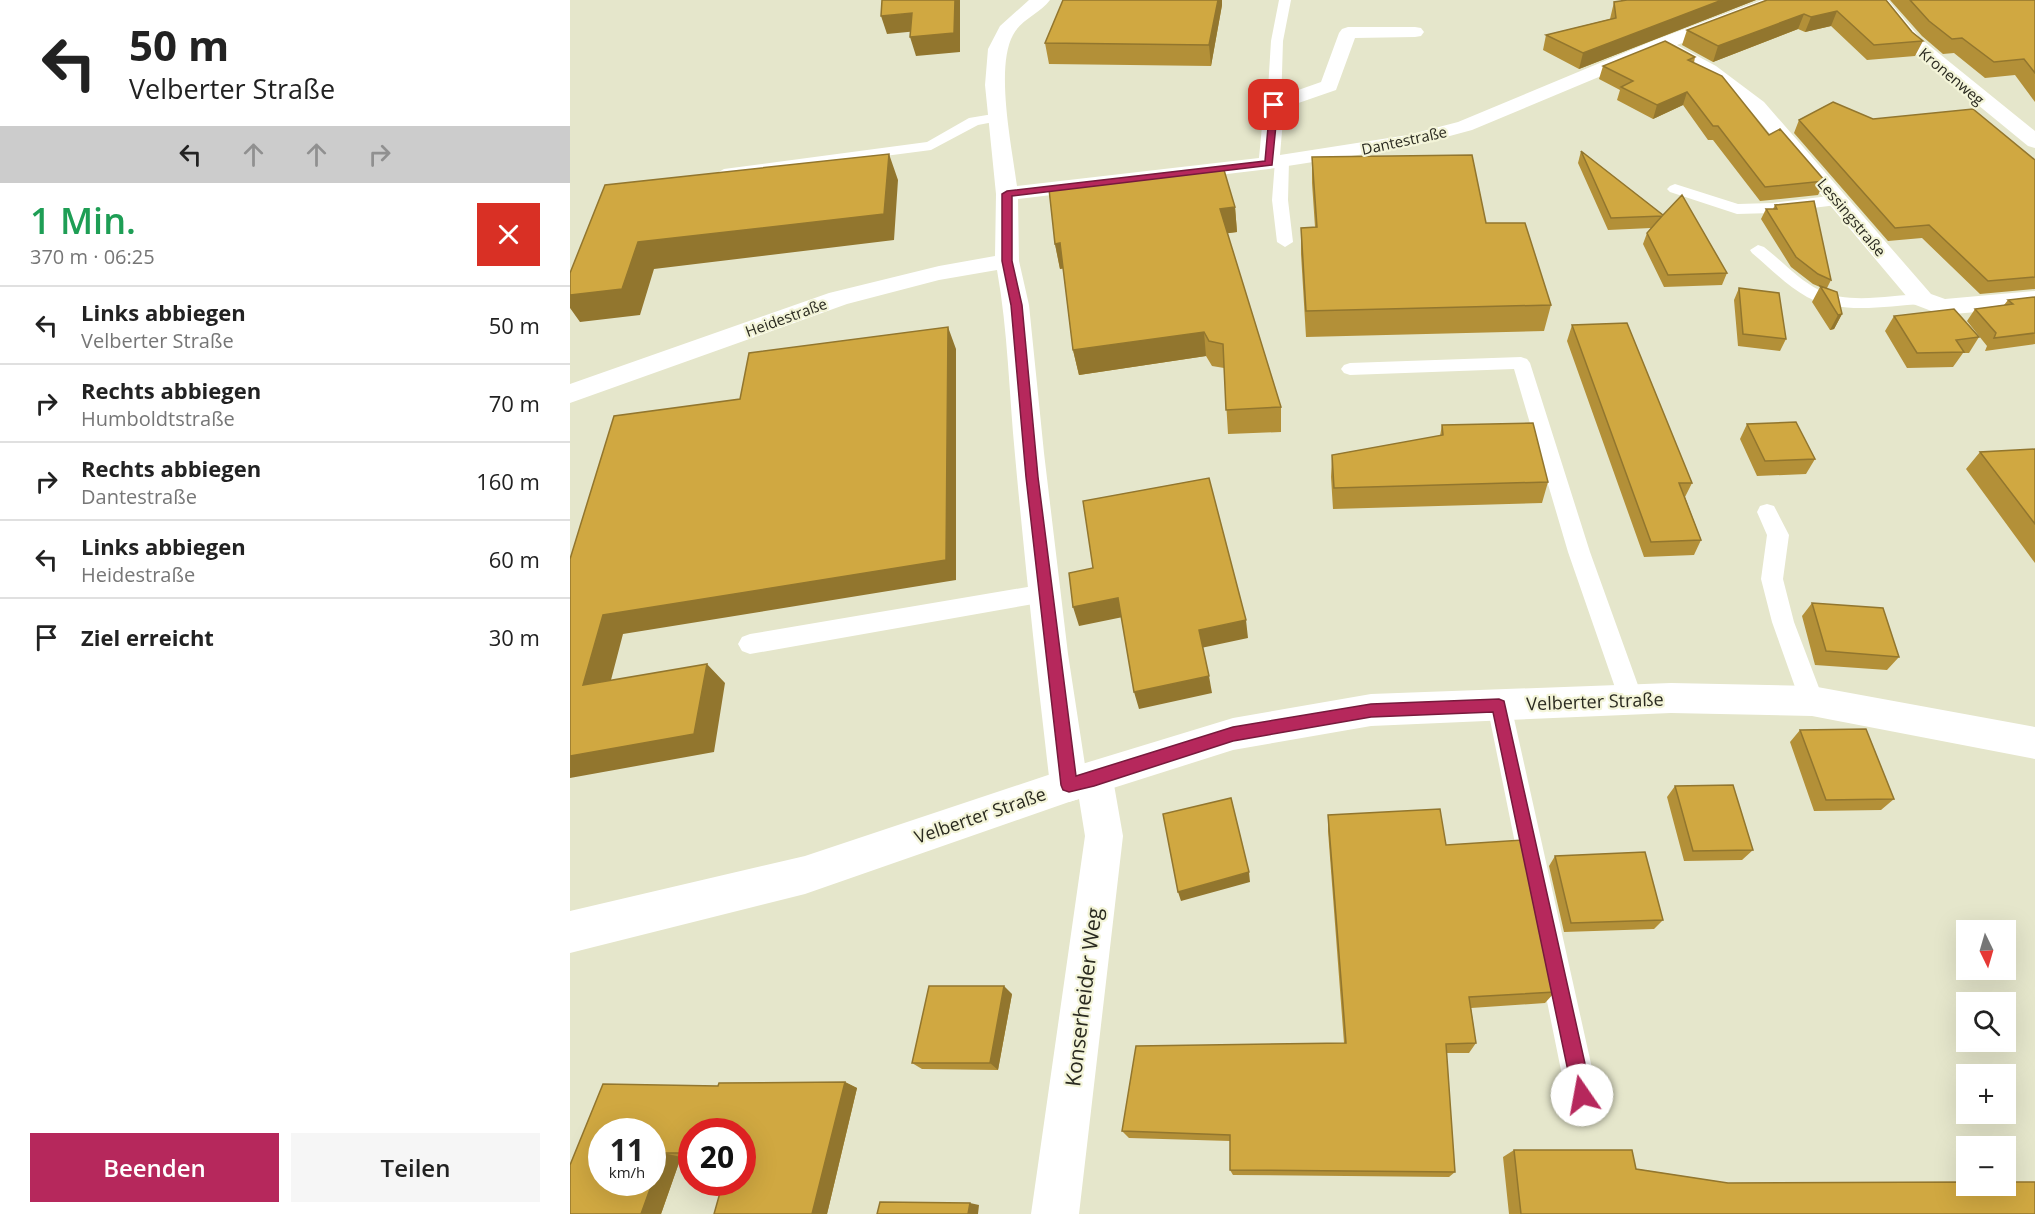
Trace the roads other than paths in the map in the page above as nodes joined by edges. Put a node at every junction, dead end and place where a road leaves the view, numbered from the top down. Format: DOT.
graph roads {
  1 [pos="1041,0"];
  2 [pos="1285,0"];
  3 [pos="1778,0"];
  4 [pos="1879,0"];
  5 [pos="1415,32"];
  6 [pos="1662,44"];
  7 [pos="1274,105"];
  8 [pos="999,117"];
  9 [pos="2035,142"];
  10 [pos="1275,162"];
  11 [pos="711,174"];
  12 [pos="1675,189"];
  13 [pos="1007,194"];
  14 [pos="1837,200"];
  15 [pos="1285,242"];
  16 [pos="1758,250"];
  17 [pos="1007,261"];
  18 [pos="2035,299"];
  19 [pos="1940,310"];
  20 [pos="1350,369"];
  21 [pos="570,394"];
  22 [pos="1767,512"];
  23 [pos="1045,593"];
  24 [pos="750,644"];
  25 [pos="1631,699"];
  26 [pos="1812,701"];
  27 [pos="1499,705"];
  28 [pos="2035,743"];
  29 [pos="1082,782"];
  30 [pos="570,932"];
  31 [pos="1582,1095"];
  32 [pos="1055,1214"];
  1 -- 8 [label="street, Konserheider Weg"];
  2 -- 7 [label="lane"];
  3 -- 6 [label="street, Dantestraße"];
  4 -- 9 [label="street, Kronenweg"];
  5 -- 7 [label="street"];
  6 -- 10 [label="street, Dantestraße"];
  6 -- 14 [label="street, Lessingstraße"];
  7 -- 10 [label="street"];
  8 -- 11 [label="lane"];
  8 -- 13 [label="street, Konserheider Weg"];
  10 -- 13 [label="street, Dantestraße"];
  10 -- 15 [label="lane"];
  12 -- 14 [label="lane"];
  13 -- 17 [label="street, Konserheider Weg"];
  14 -- 19 [label="street, Lessingstraße"];
  16 -- 19 [label="lane"];
  17 -- 21 [label="street, Heidestraße"];
  17 -- 23 [label="street, Konserheider Weg"];
  18 -- 19 [label="street"];
  20 -- 25 [label="lane"];
  22 -- 26 [label="lane"];
  23 -- 24 [label="lane"];
  23 -- 29 [label="street, Konserheider Weg"];
  25 -- 26 [label="street, Velberter Straße"];
  25 -- 27 [label="street, Velberter Straße"];
  26 -- 28 [label="street, Velberter Straße"];
  27 -- 29 [label="street, Velberter Straße"];
  27 -- 31 [label="lane"];
  29 -- 30 [label="street, Velberter Straße"];
  29 -- 32 [label="street, Konserheider Weg"];
}
